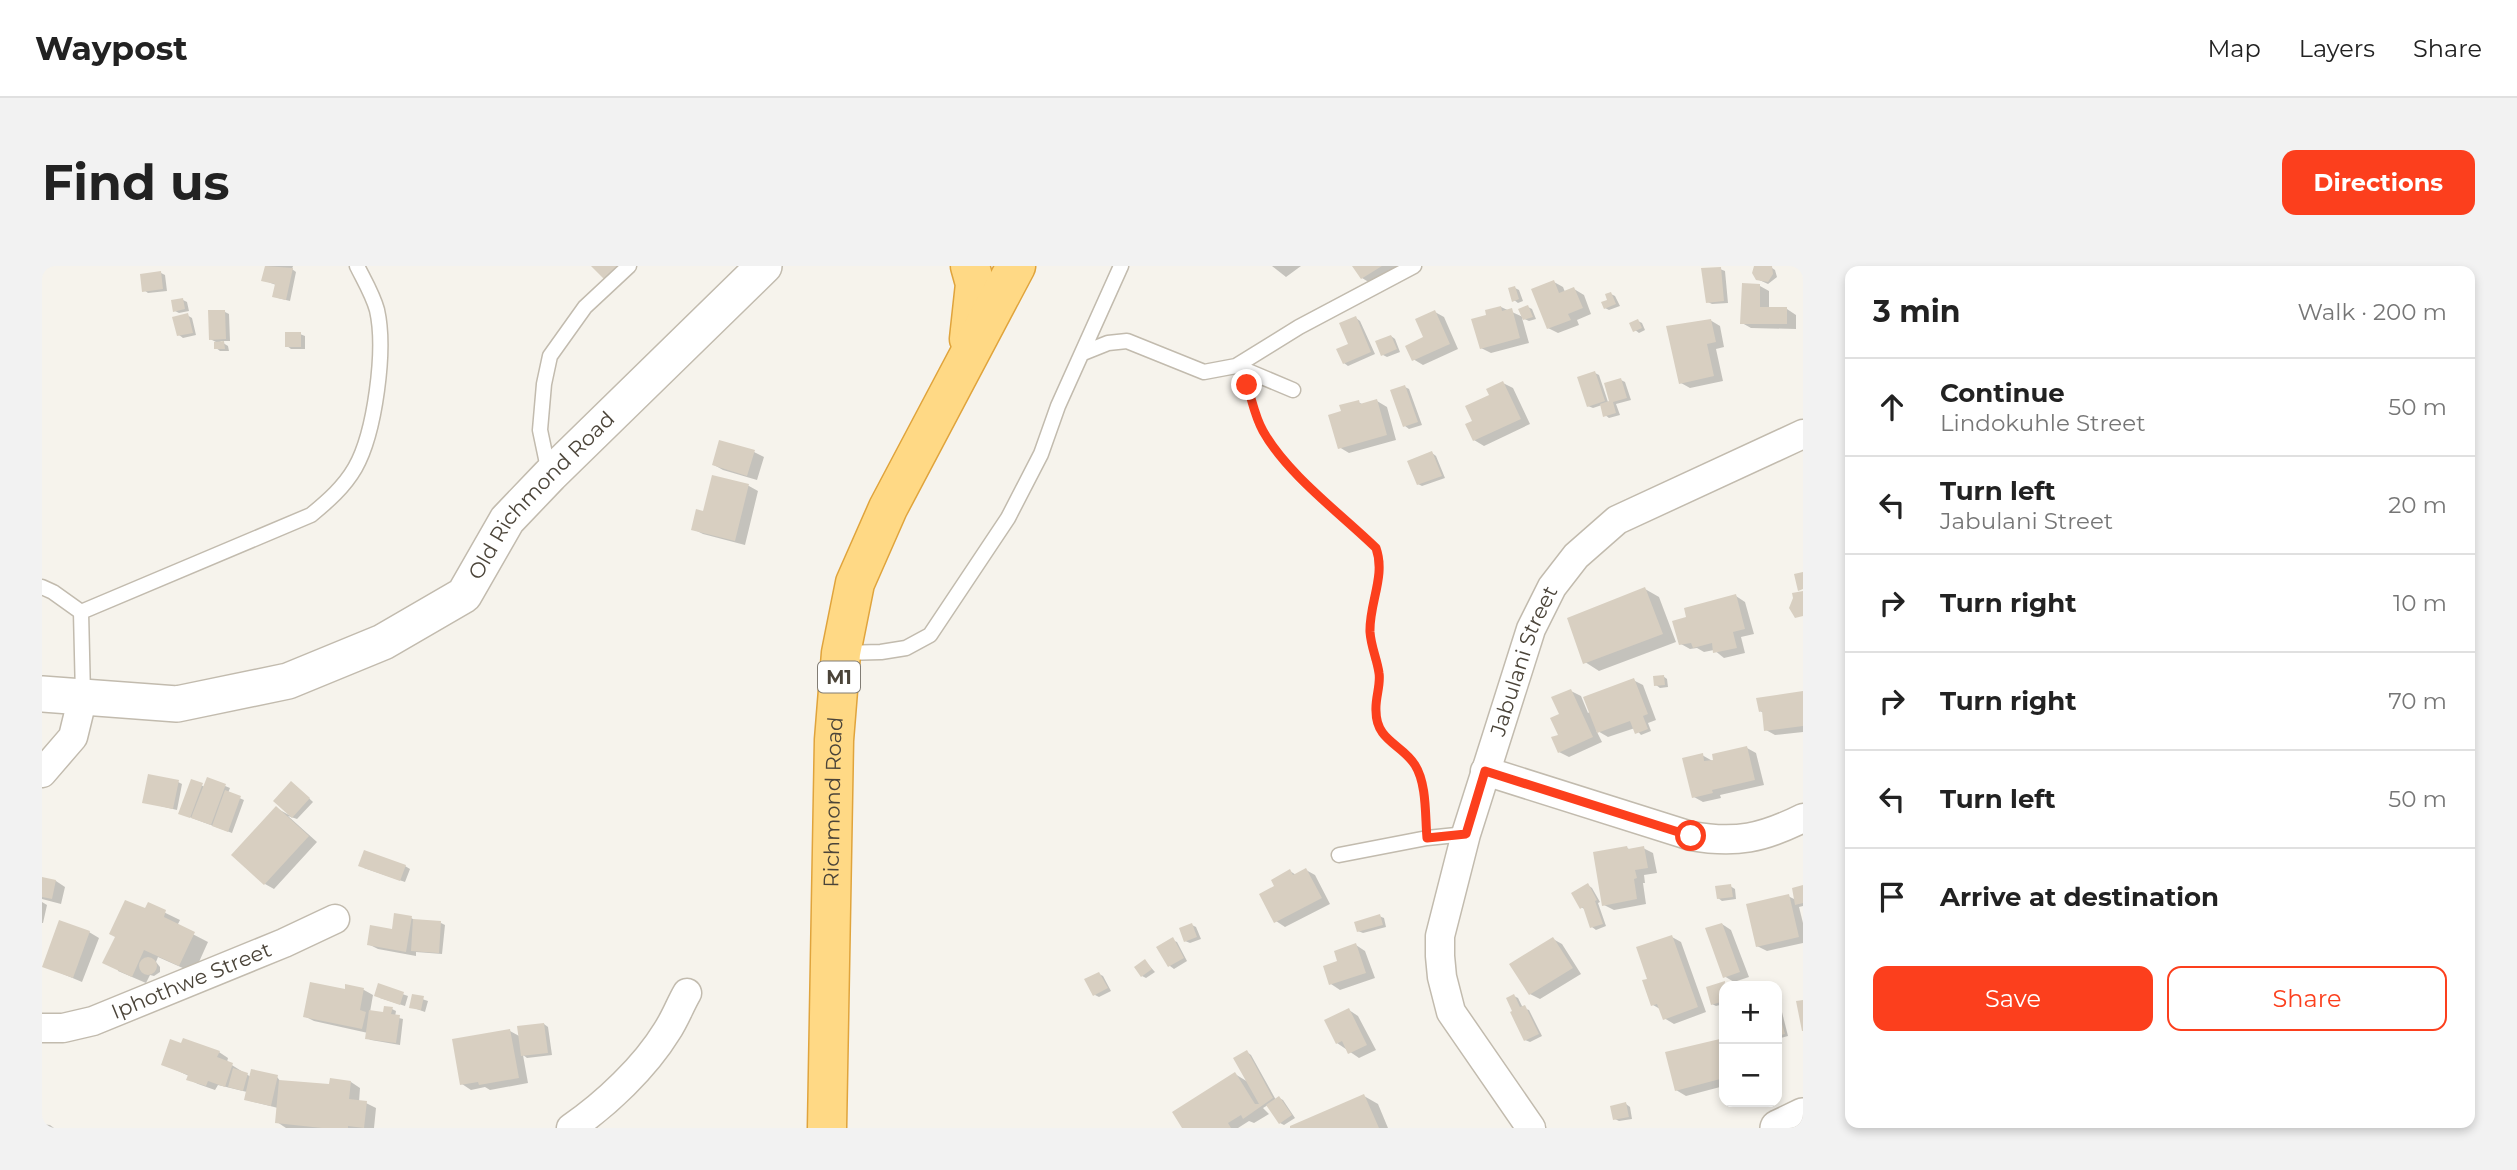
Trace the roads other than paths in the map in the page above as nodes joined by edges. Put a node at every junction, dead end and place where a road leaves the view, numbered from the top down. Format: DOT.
graph roads {
  1 [pos="357,266"];
  2 [pos="629,266"];
  3 [pos="764,266"];
  4 [pos="970,266"];
  5 [pos="1016,266"];
  6 [pos="1121,266"];
  7 [pos="1414,266"];
  8 [pos="1083,353"];
  9 [pos="967,362"];
  10 [pos="1236,366"];
  11 [pos="1293,390"];
  12 [pos="1803,435"];
  13 [pos="550,475"];
  14 [pos="42,587"];
  15 [pos="81,612"];
  16 [pos="841,653"];
  17 [pos="42,694"];
  18 [pos="83,696"];
  19 [pos="1485,771"];
  20 [pos="42,773"];
  21 [pos="1803,818"];
  22 [pos="1466,834"];
  23 [pos="1339,855"];
  24 [pos="335,919"];
  25 [pos="687,993"];
  26 [pos="42,1028"];
  27 [pos="1803,1116"];
  28 [pos="1527,1127"];
  29 [pos="572,1128"];
  30 [pos="827,1128"];
  31 [pos="1778,1128"];
  1 -- 15 [label="lane"];
  2 -- 13 [label="lane"];
  3 -- 13 [label="street, Old Richmond Road"];
  4 -- 9 [label="highway"];
  5 -- 9 [label="highway, Richmond Road / M1"];
  6 -- 8 [label="lane"];
  7 -- 10 [label="lane"];
  8 -- 10 [label="lane"];
  8 -- 16 [label="lane"];
  9 -- 16 [label="highway, Richmond Road / M1"];
  10 -- 11 [label="lane"];
  12 -- 19 [label="street, Jabulani Street"];
  13 -- 18 [label="street, Old Richmond Road"];
  14 -- 15 [label="lane"];
  15 -- 18 [label="lane"];
  16 -- 30 [label="highway, Richmond Road / M1"];
  17 -- 18 [label="street, Old Richmond Road"];
  18 -- 20 [label="street"];
  19 -- 21 [label="street"];
  19 -- 22 [label="street, Jabulani Street"];
  22 -- 23 [label="lane"];
  22 -- 28 [label="street, Jabulani Street"];
  24 -- 26 [label="street, Iphothwe Street"];
  25 -- 29 [label="street"];
  27 -- 31 [label="street"];
}
